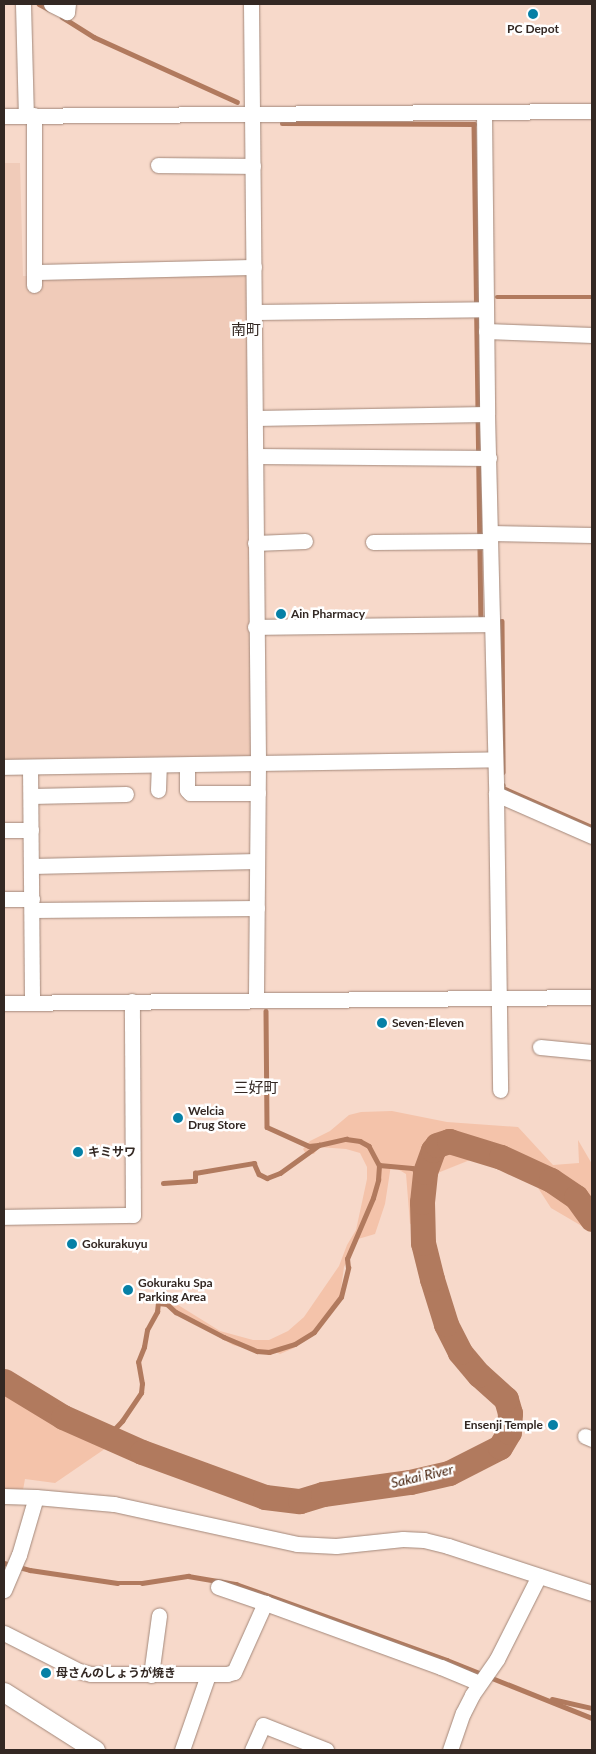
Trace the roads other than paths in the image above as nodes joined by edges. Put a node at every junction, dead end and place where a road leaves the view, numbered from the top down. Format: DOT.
graph roads {
  1 [pos="23,4"];
  2 [pos="51,4"];
  3 [pos="251,4"];
  4 [pos="68,8"];
  5 [pos="592,111"];
  6 [pos="484,112"];
  7 [pos="253,114"];
  8 [pos="30,115"];
  9 [pos="4,116"];
  10 [pos="158,165"];
  11 [pos="253,166"];
  12 [pos="254,267"];
  13 [pos="486,309"];
  14 [pos="255,312"];
  15 [pos="486,331"];
  16 [pos="592,335"];
  17 [pos="486,414"];
  18 [pos="255,418"];
  19 [pos="256,456"];
  20 [pos="489,458"];
  21 [pos="592,536"];
  22 [pos="490,537"];
  23 [pos="305,541"];
  24 [pos="374,542"];
  25 [pos="255,543"];
  26 [pos="492,624"];
  27 [pos="255,627"];
  28 [pos="495,759"];
  29 [pos="258,764"];
  30 [pos="159,765"];
  31 [pos="187,765"];
  32 [pos="4,767"];
  33 [pos="30,767"];
  34 [pos="158,790"];
  35 [pos="258,793"];
  36 [pos="126,794"];
  37 [pos="496,794"];
  38 [pos="30,796"];
  39 [pos="4,830"];
  40 [pos="31,830"];
  41 [pos="592,836"];
  42 [pos="257,861"];
  43 [pos="32,866"];
  44 [pos="4,899"];
  45 [pos="32,904"];
  46 [pos="257,908"];
  47 [pos="497,997"];
  48 [pos="592,997"];
  49 [pos="256,1000"];
  50 [pos="132,1001"];
  51 [pos="4,1003"];
  52 [pos="32,1003"];
  53 [pos="540,1047"];
  54 [pos="592,1052"];
  55 [pos="500,1090"];
  56 [pos="4,1217"];
  57 [pos="4,1496"];
  58 [pos="36,1497"];
  59 [pos="539,1576"];
  60 [pos="218,1587"];
  61 [pos="4,1590"];
  62 [pos="592,1593"];
  63 [pos="266,1603"];
  64 [pos="159,1616"];
  65 [pos="4,1633"];
  66 [pos="151,1675"];
  67 [pos="208,1675"];
  68 [pos="484,1678"];
  69 [pos="4,1692"];
  70 [pos="96,1750"];
  71 [pos="182,1750"];
  72 [pos="252,1750"];
  73 [pos="326,1750"];
  74 [pos="450,1750"];
  1 -- 8 [label="street"];
  2 -- 4 [label="street"];
  3 -- 7 [label="street"];
  5 -- 6 [label="street"];
  6 -- 7 [label="street"];
  6 -- 13 [label="street"];
  7 -- 8 [label="street"];
  7 -- 11 [label="street"];
  8 -- 9 [label="street"];
  8 -- 12 [label="street"];
  10 -- 11 [label="street"];
  11 -- 12 [label="street"];
  12 -- 14 [label="street"];
  13 -- 14 [label="street"];
  13 -- 15 [label="street"];
  14 -- 18 [label="street"];
  15 -- 16 [label="street"];
  15 -- 17 [label="street"];
  17 -- 18 [label="street"];
  17 -- 20 [label="street"];
  18 -- 19 [label="street"];
  19 -- 20 [label="street"];
  19 -- 25 [label="street"];
  20 -- 22 [label="street"];
  21 -- 22 [label="street"];
  22 -- 24 [label="street"];
  22 -- 26 [label="street"];
  23 -- 25 [label="street"];
  25 -- 27 [label="street"];
  26 -- 27 [label="street"];
  26 -- 28 [label="street"];
  27 -- 29 [label="street"];
  28 -- 29 [label="street"];
  28 -- 37 [label="street"];
  29 -- 31 [label="street"];
  29 -- 35 [label="street"];
  30 -- 31 [label="street"];
  30 -- 33 [label="street"];
  30 -- 34 [label="street"];
  31 -- 35 [label="street"];
  32 -- 33 [label="street"];
  33 -- 38 [label="street"];
  35 -- 42 [label="street"];
  36 -- 38 [label="street"];
  37 -- 41 [label="street"];
  37 -- 47 [label="street"];
  38 -- 40 [label="street"];
  39 -- 40 [label="street"];
  40 -- 43 [label="street"];
  42 -- 43 [label="street"];
  42 -- 46 [label="street"];
  43 -- 45 [label="street"];
  44 -- 45 [label="street"];
  45 -- 46 [label="street"];
  45 -- 52 [label="street"];
  46 -- 49 [label="street"];
  47 -- 48 [label="street"];
  47 -- 49 [label="street"];
  47 -- 55 [label="street"];
  49 -- 50 [label="street"];
  50 -- 52 [label="street"];
  50 -- 56 [label="street"];
  51 -- 52 [label="street"];
  53 -- 54 [label="street"];
  57 -- 58 [label="street"];
  58 -- 59 [label="street"];
  58 -- 61 [label="street"];
  59 -- 62 [label="street"];
  59 -- 68 [label="street"];
  60 -- 63 [label="street"];
  63 -- 67 [label="street"];
  63 -- 68 [label="street"];
  64 -- 66 [label="street"];
  65 -- 66 [label="street"];
  66 -- 67 [label="street"];
  67 -- 71 [label="street"];
  68 -- 74 [label="street"];
  69 -- 70 [label="main road"];
  72 -- 73 [label="street"];
}
